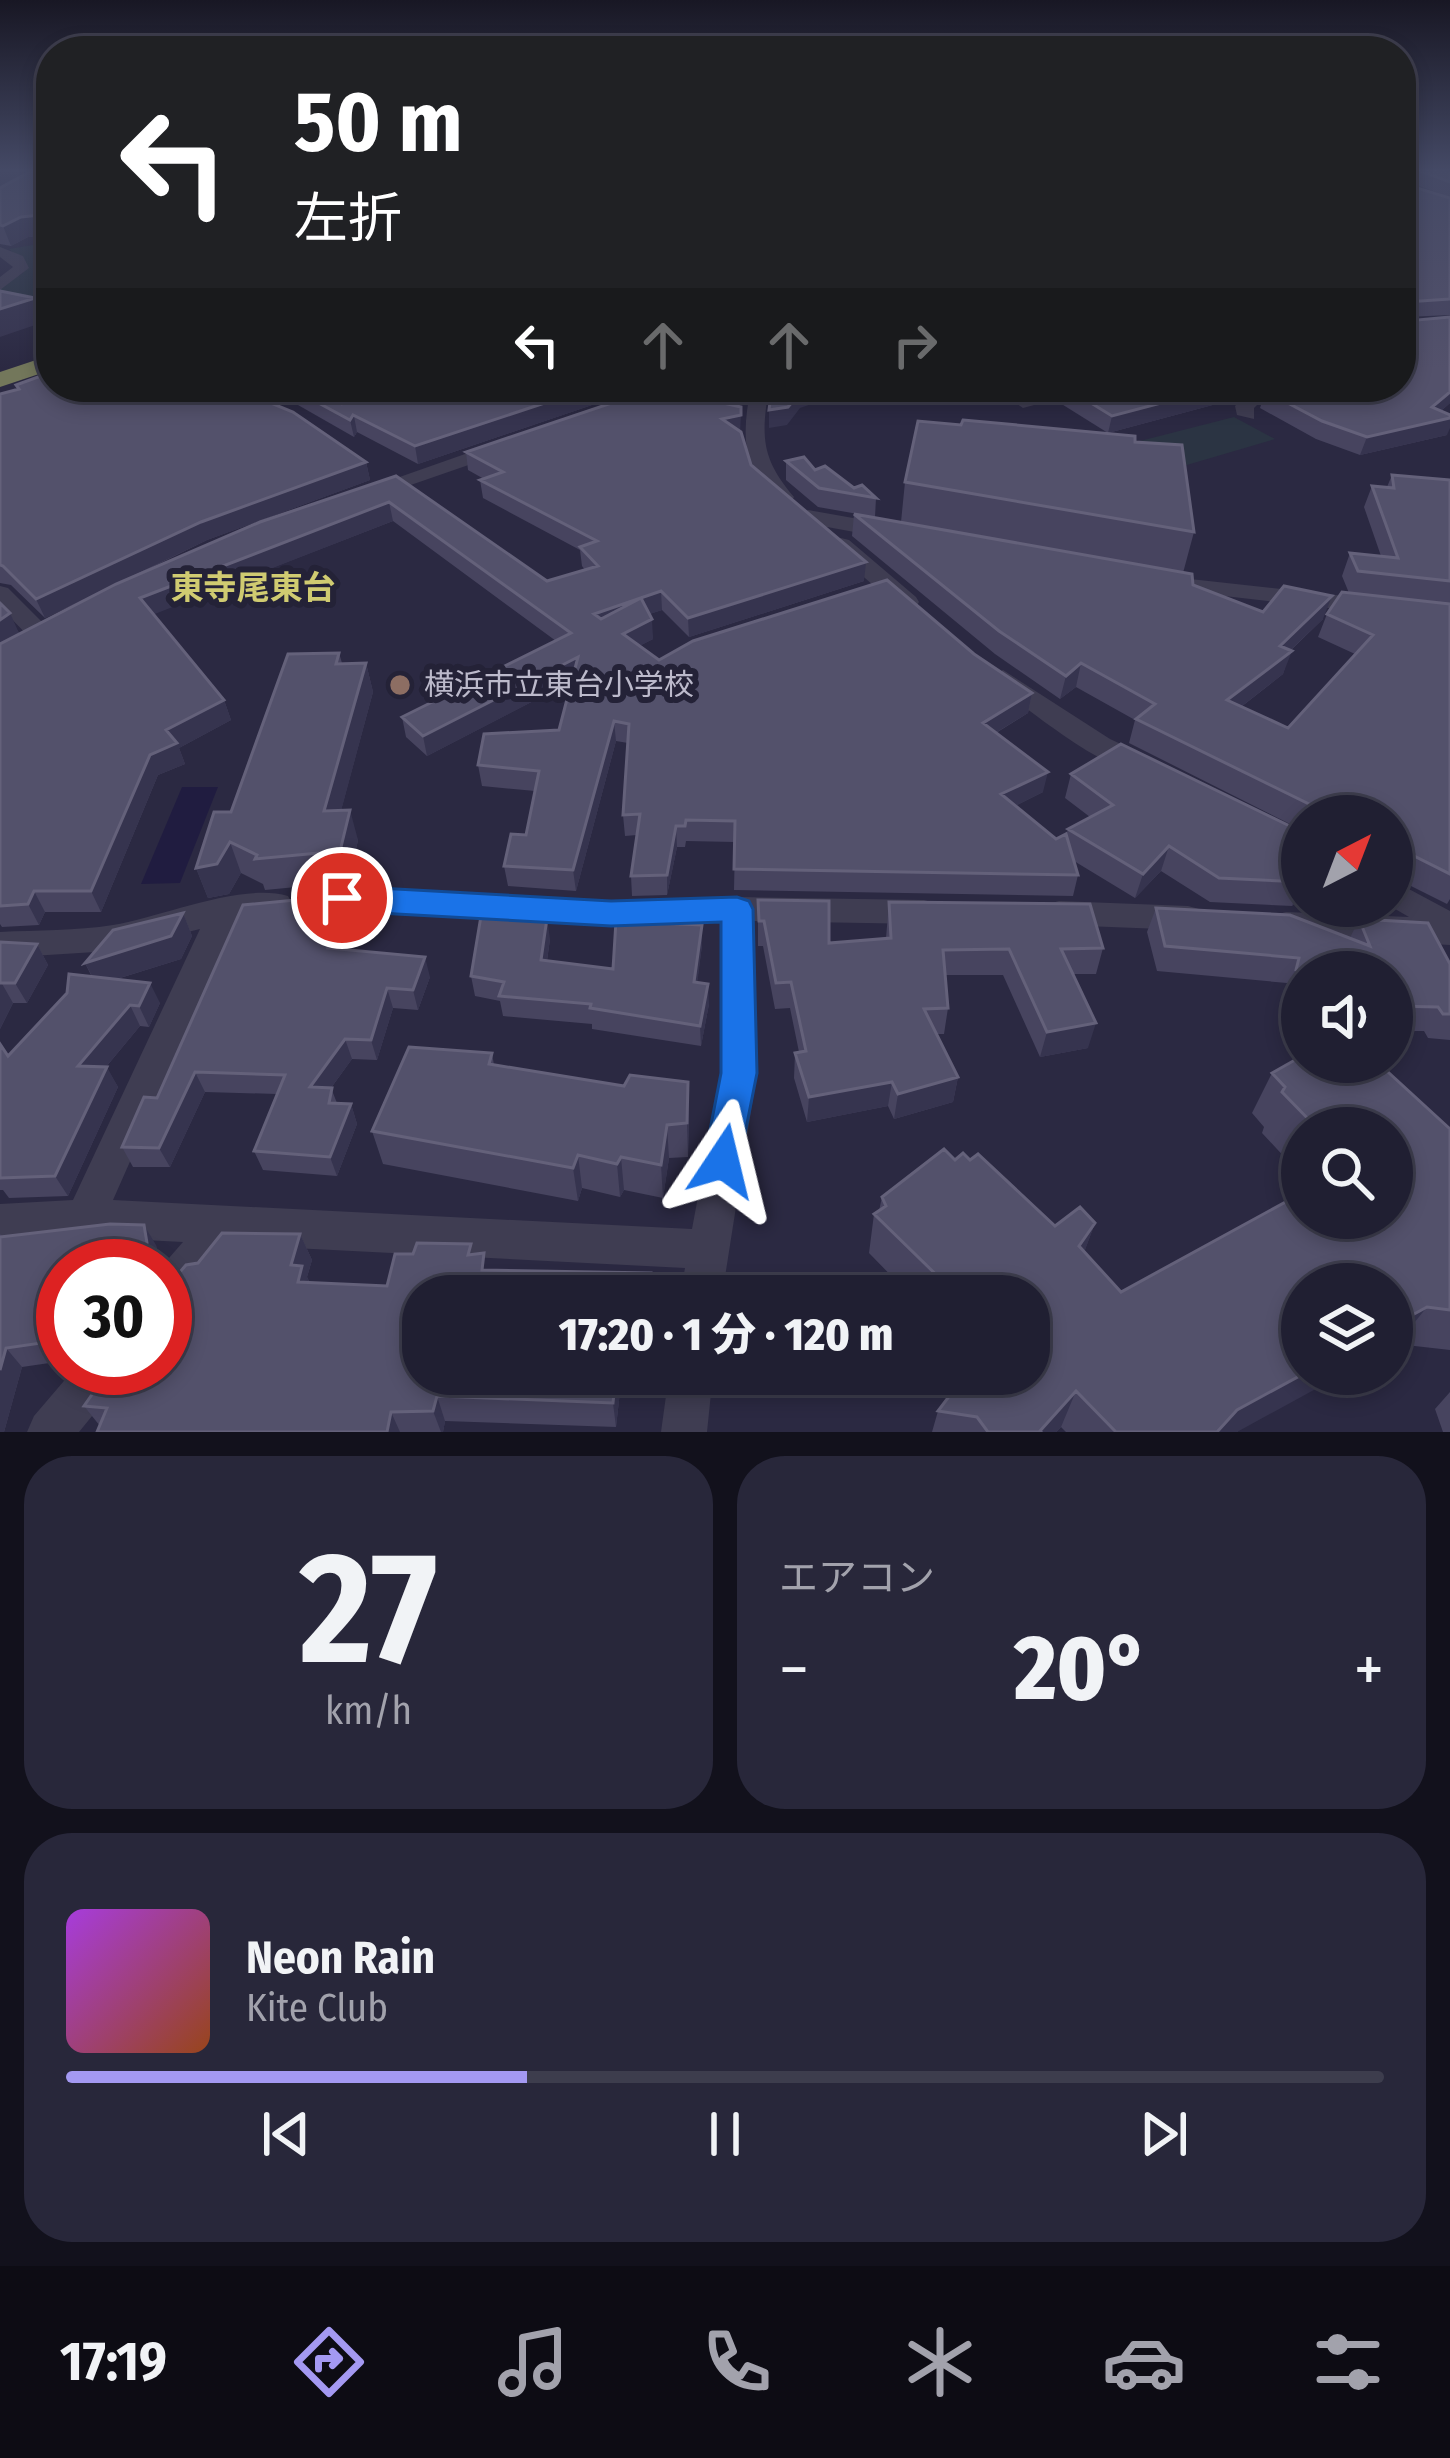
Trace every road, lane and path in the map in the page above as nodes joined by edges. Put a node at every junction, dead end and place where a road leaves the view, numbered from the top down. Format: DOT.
graph roads {
  1 [pos="0,251"];
  2 [pos="0,285"];
  3 [pos="36,353"];
  4 [pos="0,365"];
  5 [pos="36,367"];
  6 [pos="0,380"];
  7 [pos="752,402"];
  8 [pos="1250,402"];
  9 [pos="1246,416"];
  10 [pos="524,440"];
  11 [pos="364,462"];
  12 [pos="395,482"];
  13 [pos="335,503"];
  14 [pos="808,517"];
  15 [pos="910,535"];
  16 [pos="1155,581"];
  17 [pos="0,593"];
  18 [pos="1394,609"];
  19 [pos="935,625"];
  20 [pos="40,637"];
  21 [pos="983,664"];
  22 [pos="1162,775"];
  23 [pos="1413,905"];
  24 [pos="737,909"];
  25 [pos="225,911"];
  26 [pos="961,912"];
  27 [pos="1032,913"];
  28 [pos="1450,929"];
  29 [pos="0,944"];
  30 [pos="85,1218"];
  31 [pos="0,1223"];
  32 [pos="221,1227"];
  33 [pos="707,1249"];
  34 [pos="192,1262"];
  35 [pos="704,1275"];
  36 [pos="81,1395"];
  37 [pos="688,1395"];
  38 [pos="50,1432"];
  39 [pos="684,1432"];
  1 -- 2 [label="street"];
  3 -- 4 [label="highway"];
  5 -- 6 [label="highway"];
  7 -- 14 [label="street"];
  8 -- 9 [label="street"];
  10 -- 12 [label="street"];
  11 -- 12 [label="street"];
  12 -- 13 [label="street"];
  14 -- 15 [label="street"];
  14 -- 19 [label="street"];
  16 -- 18 [label="street"];
  17 -- 20 [label="street"];
  21 -- 22 [label="street"];
  23 -- 28 [label="street"];
  24 -- 25 [label="street"];
  24 -- 26 [label="street"];
  24 -- 33 [label="street"];
  25 -- 29 [label="street"];
  25 -- 30 [label="street"];
  27 -- 28 [label="street"];
  30 -- 31 [label="street"];
  30 -- 32 [label="street"];
  32 -- 33 [label="street"];
  32 -- 34 [label="street"];
  33 -- 35 [label="street"];
  36 -- 38 [label="street"];
  37 -- 39 [label="street"];
}
